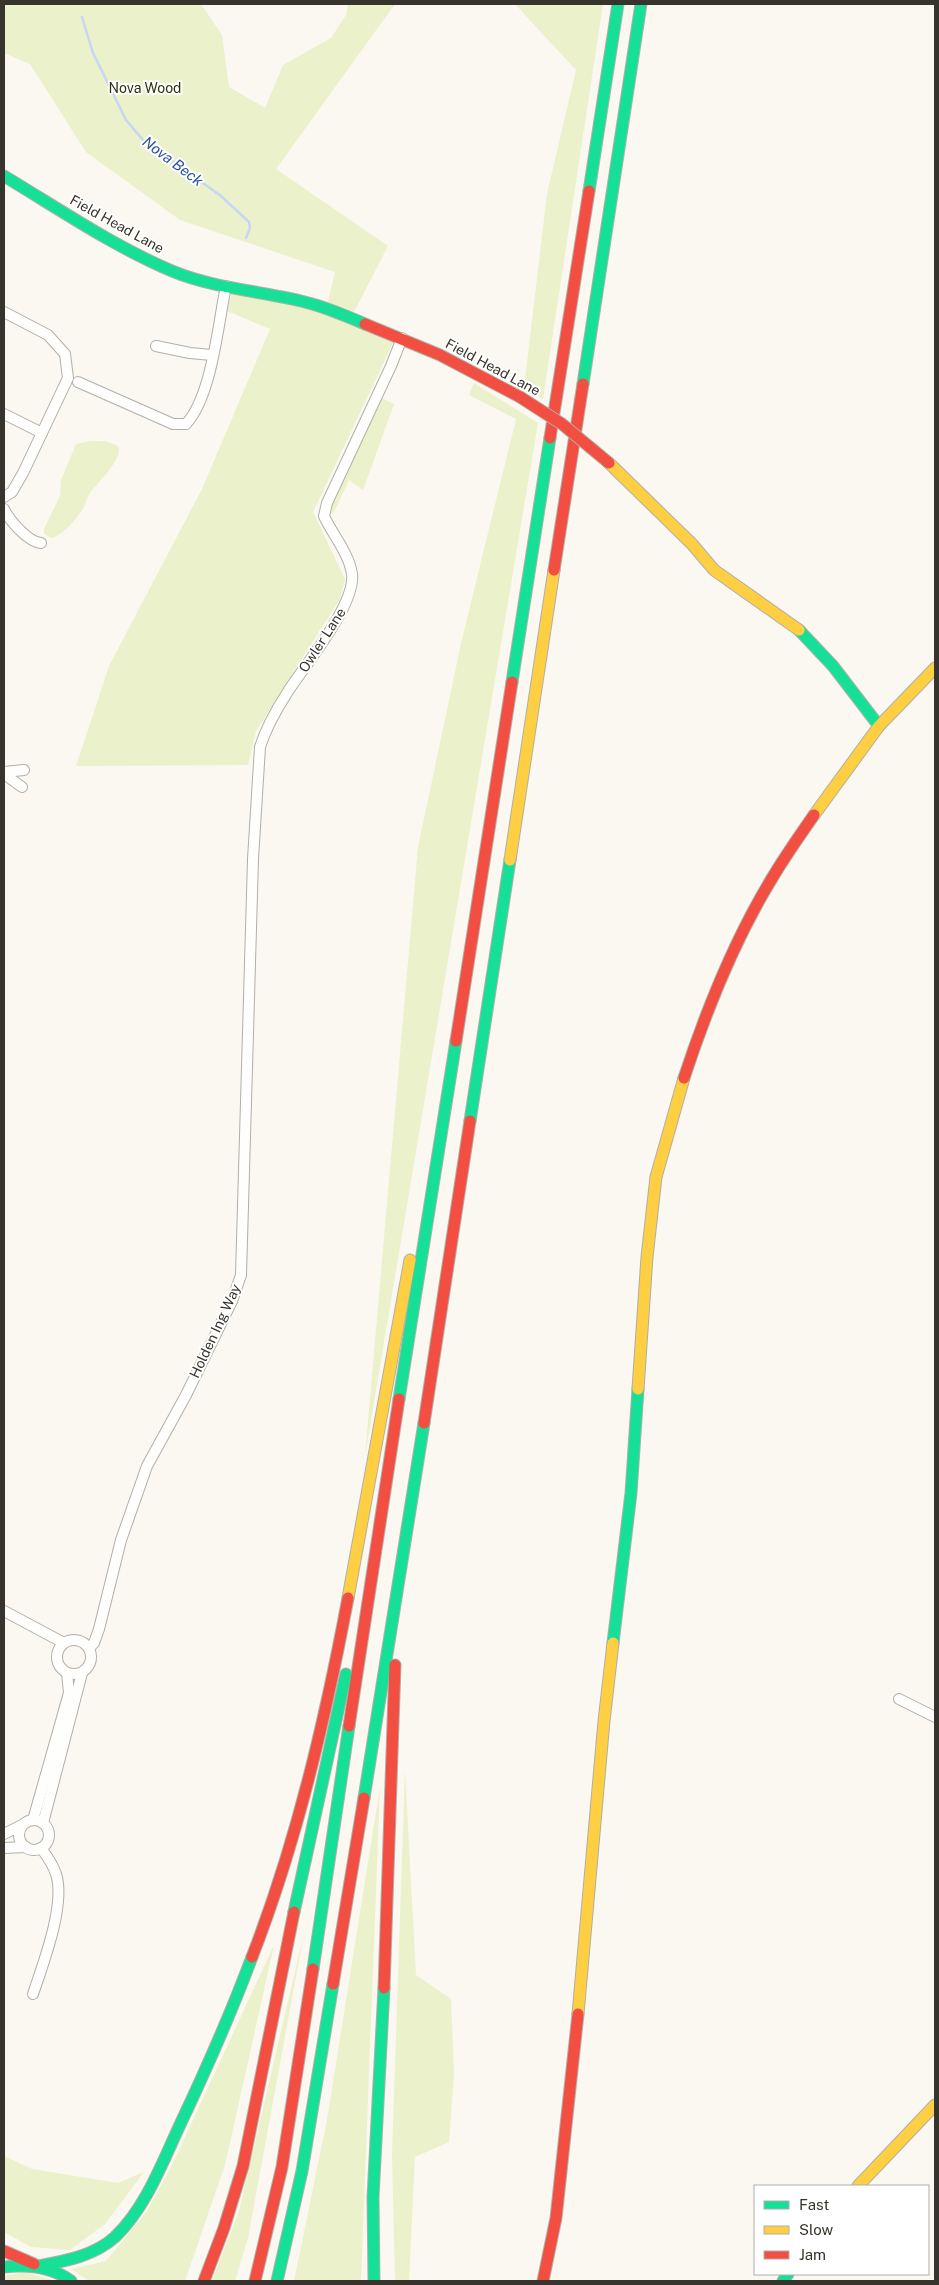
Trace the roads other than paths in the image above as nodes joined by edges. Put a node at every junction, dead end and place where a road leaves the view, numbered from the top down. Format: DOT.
graph roads {
  1 [pos="618,4"];
  2 [pos="641,4"];
  3 [pos="4,176"];
  4 [pos="226,286"];
  5 [pos="4,312"];
  6 [pos="402,338"];
  7 [pos="156,346"];
  8 [pos="212,355"];
  9 [pos="78,382"];
  10 [pos="4,414"];
  11 [pos="42,433"];
  12 [pos="4,498"];
  13 [pos="4,509"];
  14 [pos="41,543"];
  15 [pos="935,668"];
  16 [pos="878,726"];
  17 [pos="24,770"];
  18 [pos="4,773"];
  19 [pos="22,787"];
  20 [pos="252,955"];
  21 [pos="449,1087"];
  22 [pos="377,1532"];
  23 [pos="397,1598"];
  24 [pos="4,1611"];
  25 [pos="36,1629"];
  26 [pos="99,1629"];
  27 [pos="80,1641"];
  28 [pos="64,1643"];
  29 [pos="89,1648"];
  30 [pos="57,1653"];
  31 [pos="66,1673"];
  32 [pos="82,1673"];
  33 [pos="899,1699"];
  34 [pos="935,1717"];
  35 [pos="67,1731"];
  36 [pos="53,1747"];
  37 [pos="38,1822"];
  38 [pos="22,1826"];
  39 [pos="4,1834"];
  40 [pos="26,1847"];
  41 [pos="4,1848"];
  42 [pos="41,1848"];
  43 [pos="33,1994"];
  44 [pos="935,2105"];
  45 [pos="859,2185"];
  46 [pos="4,2251"];
  47 [pos="38,2266"];
  48 [pos="4,2267"];
  49 [pos="71,2281"];
  50 [pos="204,2281"];
  51 [pos="255,2281"];
  52 [pos="276,2281"];
  53 [pos="372,2281"];
  54 [pos="543,2281"];
  1 -- 21 [label="main road"];
  2 -- 23 [label="main road"];
  3 -- 4 [label="main road, Field Head Lane"];
  4 -- 6 [label="main road, Field Head Lane"];
  4 -- 8 [label="street"];
  5 -- 11 [label="street"];
  6 -- 16 [label="main road, Field Head Lane, bridge"];
  6 -- 20 [label="street, Owler Lane"];
  7 -- 8 [label="street"];
  8 -- 9 [label="street"];
  10 -- 11 [label="street"];
  11 -- 12 [label="street"];
  13 -- 14 [label="street"];
  15 -- 16 [label="main road"];
  16 -- 54 [label="main road"];
  17 -- 18 [label="street"];
  18 -- 19 [label="street"];
  20 -- 26 [label="street, Holden Ing Way"];
  21 -- 22 [label="main road"];
  21 -- 47 [label="main road"];
  22 -- 50 [label="main road"];
  22 -- 51 [label="main road"];
  23 -- 52 [label="main road"];
  23 -- 53 [label="main road"];
  24 -- 25 [label="street"];
  25 -- 28 [label="street"];
  25 -- 30 [label="street, Holden Ing Way"];
  26 -- 27 [label="street"];
  26 -- 29 [label="street, Holden Ing Way"];
  27 -- 28 [label="street"];
  27 -- 29 [label="street"];
  28 -- 30 [label="street"];
  29 -- 32 [label="street, Holden Ing Way"];
  30 -- 31 [label="street, Holden Ing Way"];
  31 -- 32 [label="street"];
  31 -- 36 [label="street, Holden Ing Way"];
  32 -- 35 [label="street, Holden Ing Way"];
  33 -- 34 [label="street"];
  35 -- 36 [label="street, Holden Ing Way"];
  35 -- 37 [label="street, Holden Ing Way"];
  36 -- 37 [label="street, Holden Ing Way"];
  37 -- 38 [label="street"];
  37 -- 42 [label="street, Holden Ing Way"];
  38 -- 39 [label="street"];
  38 -- 40 [label="street"];
  40 -- 41 [label="street"];
  40 -- 42 [label="street"];
  42 -- 43 [label="street"];
  44 -- 45 [label="main road"];
  46 -- 47 [label="main road"];
  47 -- 48 [label="main road"];
  47 -- 49 [label="main road"];
}
